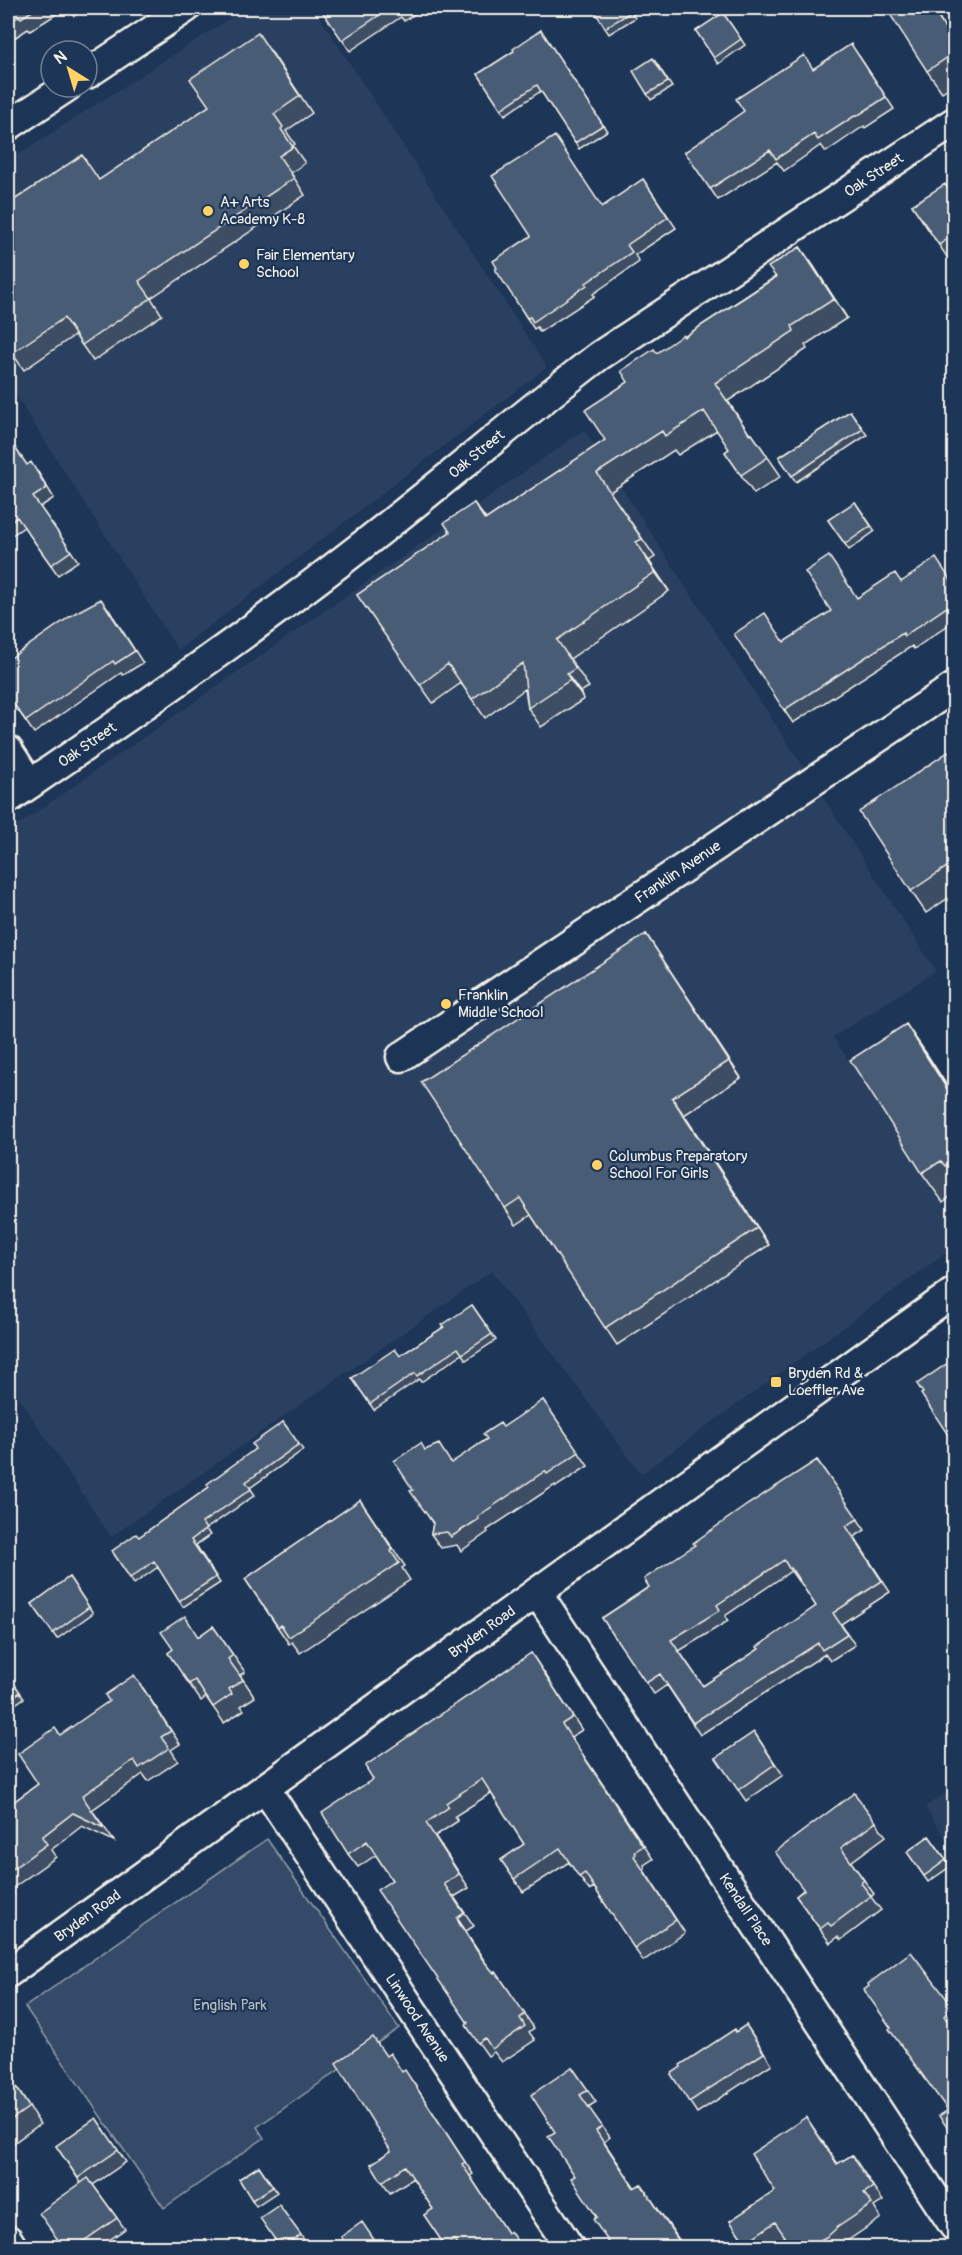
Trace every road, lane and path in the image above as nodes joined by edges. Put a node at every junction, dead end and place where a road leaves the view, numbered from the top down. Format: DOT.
graph roads {
  1 [pos="186,8"];
  2 [pos="99,66"];
  3 [pos="49,99"];
  4 [pos="954,122"];
  5 [pos="8,126"];
  6 [pos="954,687"];
  7 [pos="8,750"];
  8 [pos="19,792"];
  9 [pos="401,1057"];
  10 [pos="954,1292"];
  11 [pos="537,1592"];
  12 [pos="265,1788"];
  13 [pos="8,1973"];
  14 [pos="954,2226"];
  15 [pos="8,2240"];
  16 [pos="13,2247"];
  17 [pos="570,2247"];
  1 -- 2 [label="street"];
  3 -- 5 [label="street"];
  4 -- 8 [label="street, Oak Street"];
  6 -- 9 [label="street, Franklin Avenue"];
  7 -- 8 [label="street"];
  10 -- 11 [label="street, Bryden Road"];
  11 -- 12 [label="street, Bryden Road"];
  11 -- 14 [label="street, Kendall Place"];
  12 -- 13 [label="street, Bryden Road"];
  12 -- 17 [label="street, Linwood Avenue"];
  15 -- 16 [label="street"];
}
